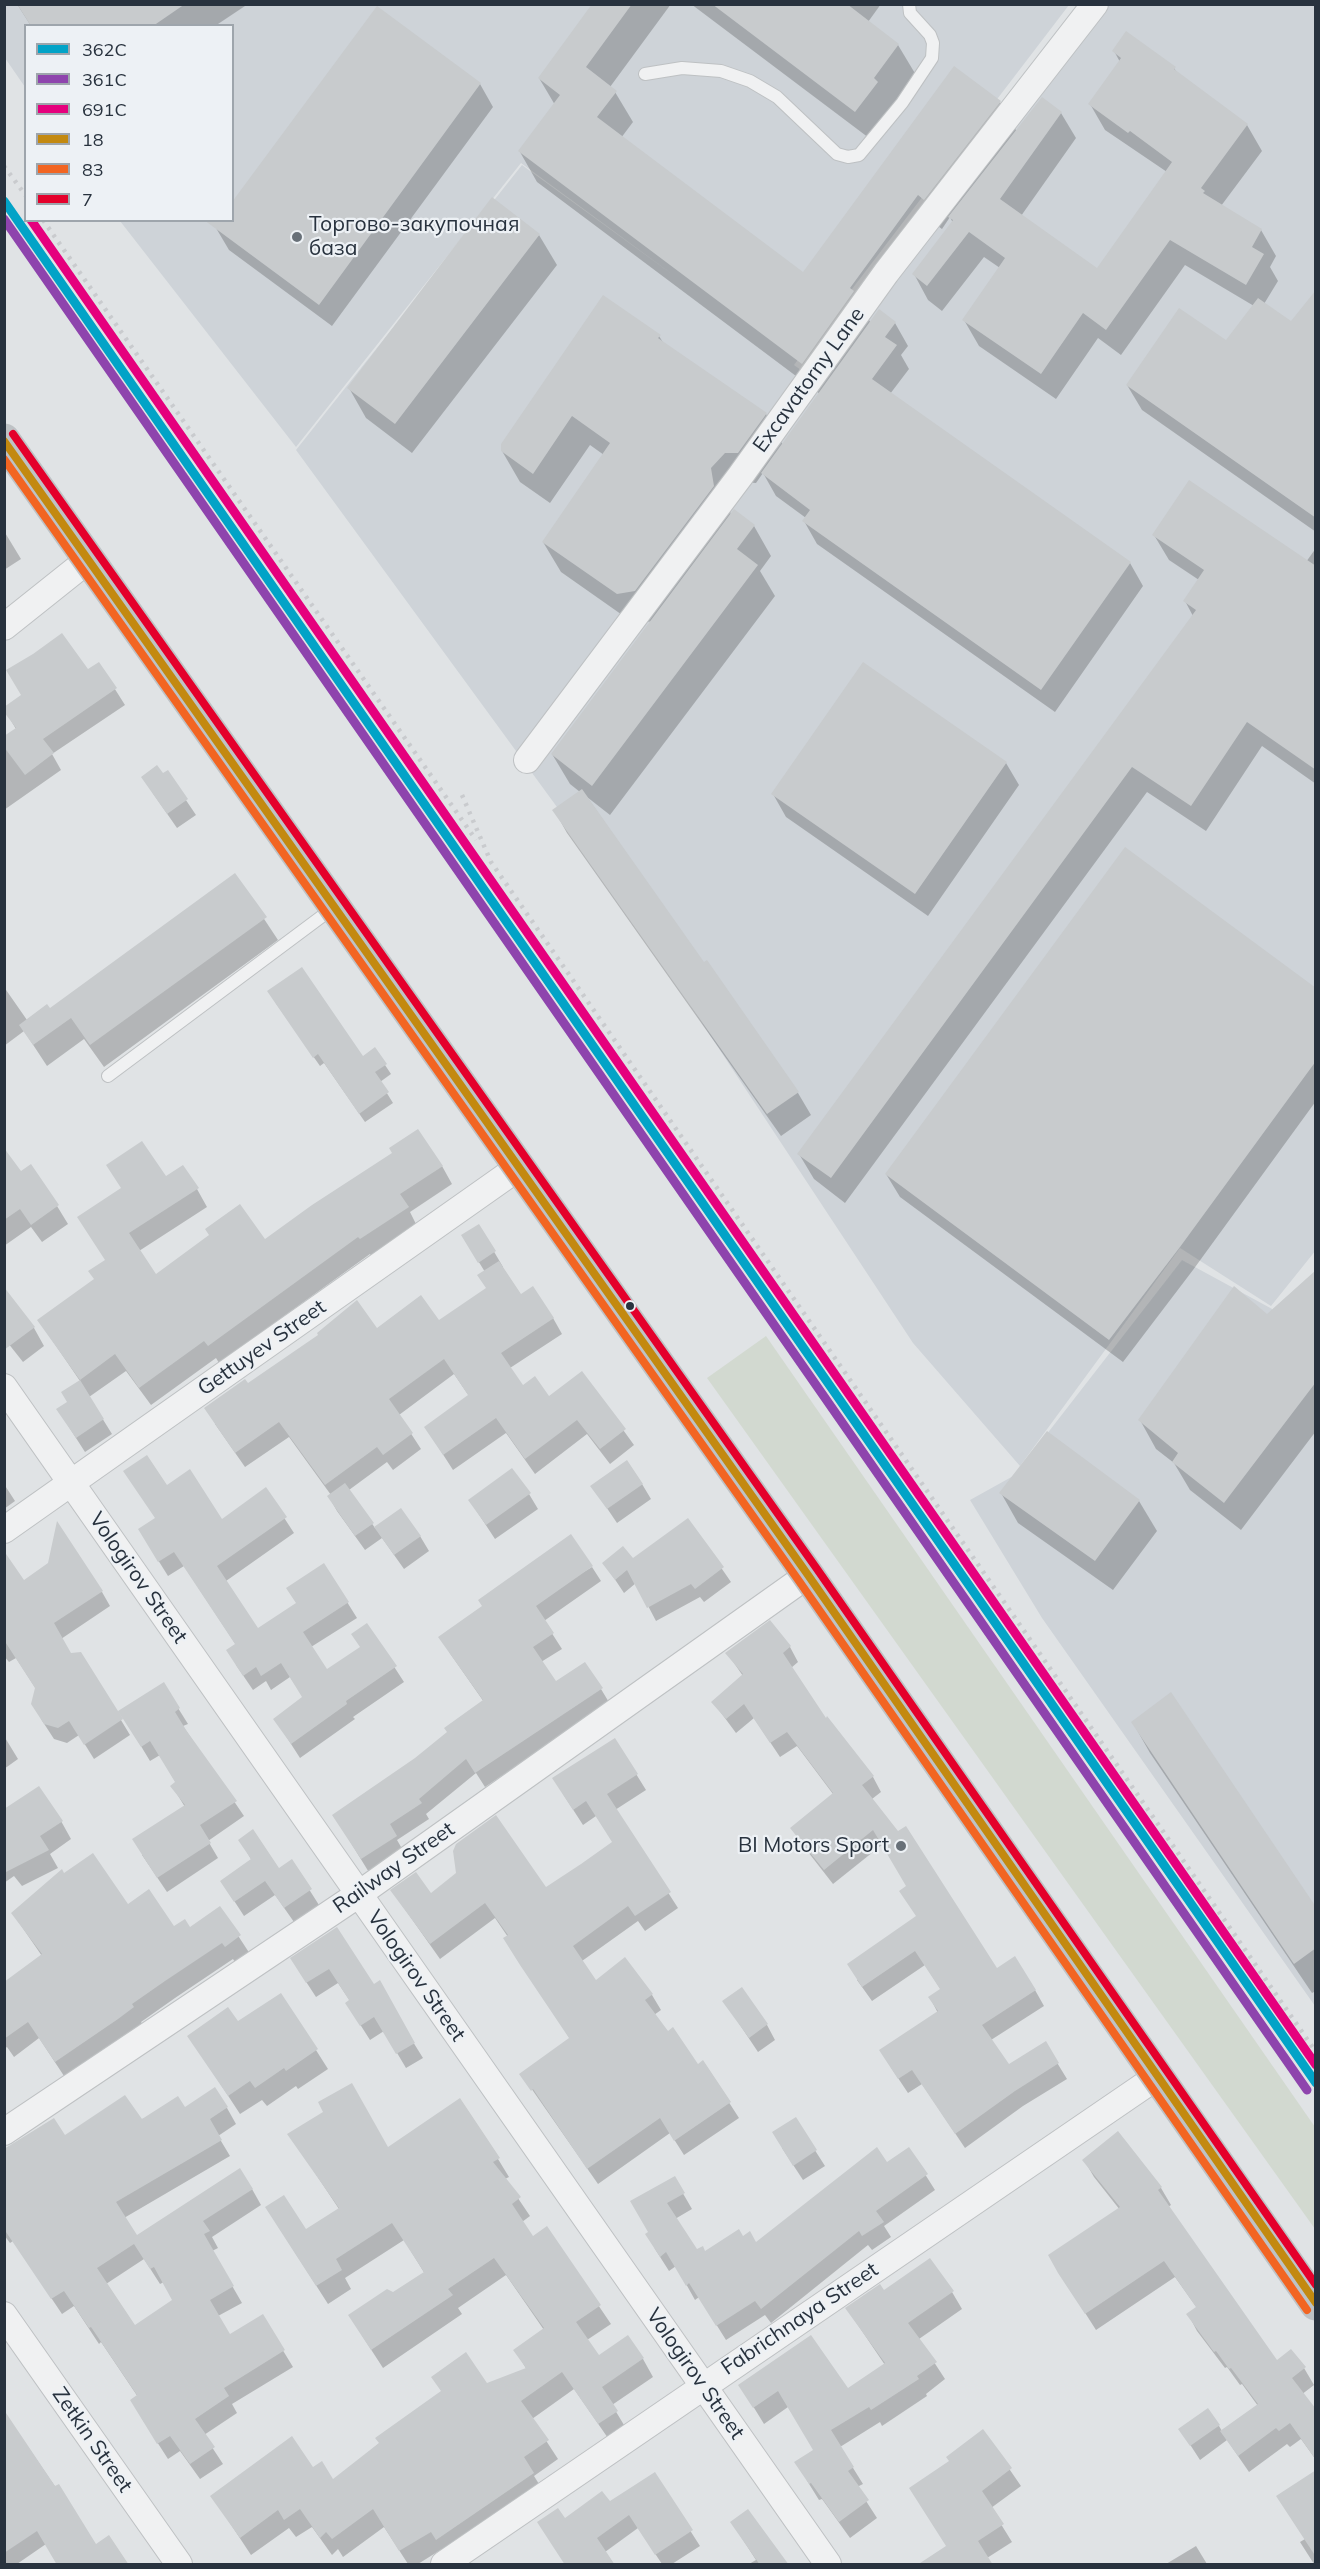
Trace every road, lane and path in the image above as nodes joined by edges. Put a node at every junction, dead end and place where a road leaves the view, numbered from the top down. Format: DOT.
graph roads {
  1 [pos="909,4"];
  2 [pos="1095,4"];
  3 [pos="645,74"];
  4 [pos="4,440"];
  5 [pos="88,560"];
  6 [pos="4,627"];
  7 [pos="526,760"];
  8 [pos="334,907"];
  9 [pos="108,1076"];
  10 [pos="519,1167"];
  11 [pos="4,1387"];
  12 [pos="71,1482"];
  13 [pos="4,1530"];
  14 [pos="808,1575"];
  15 [pos="359,1894"];
  16 [pos="1158,2076"];
  17 [pos="4,2132"];
  18 [pos="1316,2304"];
  19 [pos="4,2314"];
  20 [pos="703,2386"];
  21 [pos="179,2565"];
  22 [pos="444,2565"];
  23 [pos="828,2565"];
  1 -- 3 [label="lane"];
  2 -- 7 [label="street, Excavatorny Lane"];
  4 -- 5 [label="street"];
  5 -- 6 [label="street"];
  5 -- 8 [label="street"];
  8 -- 9 [label="lane"];
  8 -- 10 [label="street"];
  10 -- 12 [label="street, Gettuyev Street"];
  10 -- 14 [label="street"];
  11 -- 12 [label="street, Vologirov Street"];
  12 -- 13 [label="street, Gettuyev Street"];
  12 -- 15 [label="street, Vologirov Street"];
  14 -- 15 [label="street, Railway Street"];
  14 -- 16 [label="street"];
  15 -- 17 [label="street, Railway Street"];
  15 -- 20 [label="street, Vologirov Street"];
  16 -- 18 [label="street"];
  16 -- 20 [label="street, Fabrichnaya Street"];
  19 -- 21 [label="street, Zetkin Street"];
  20 -- 22 [label="street, Fabrichnaya Street"];
  20 -- 23 [label="street, Vologirov Street"];
}
